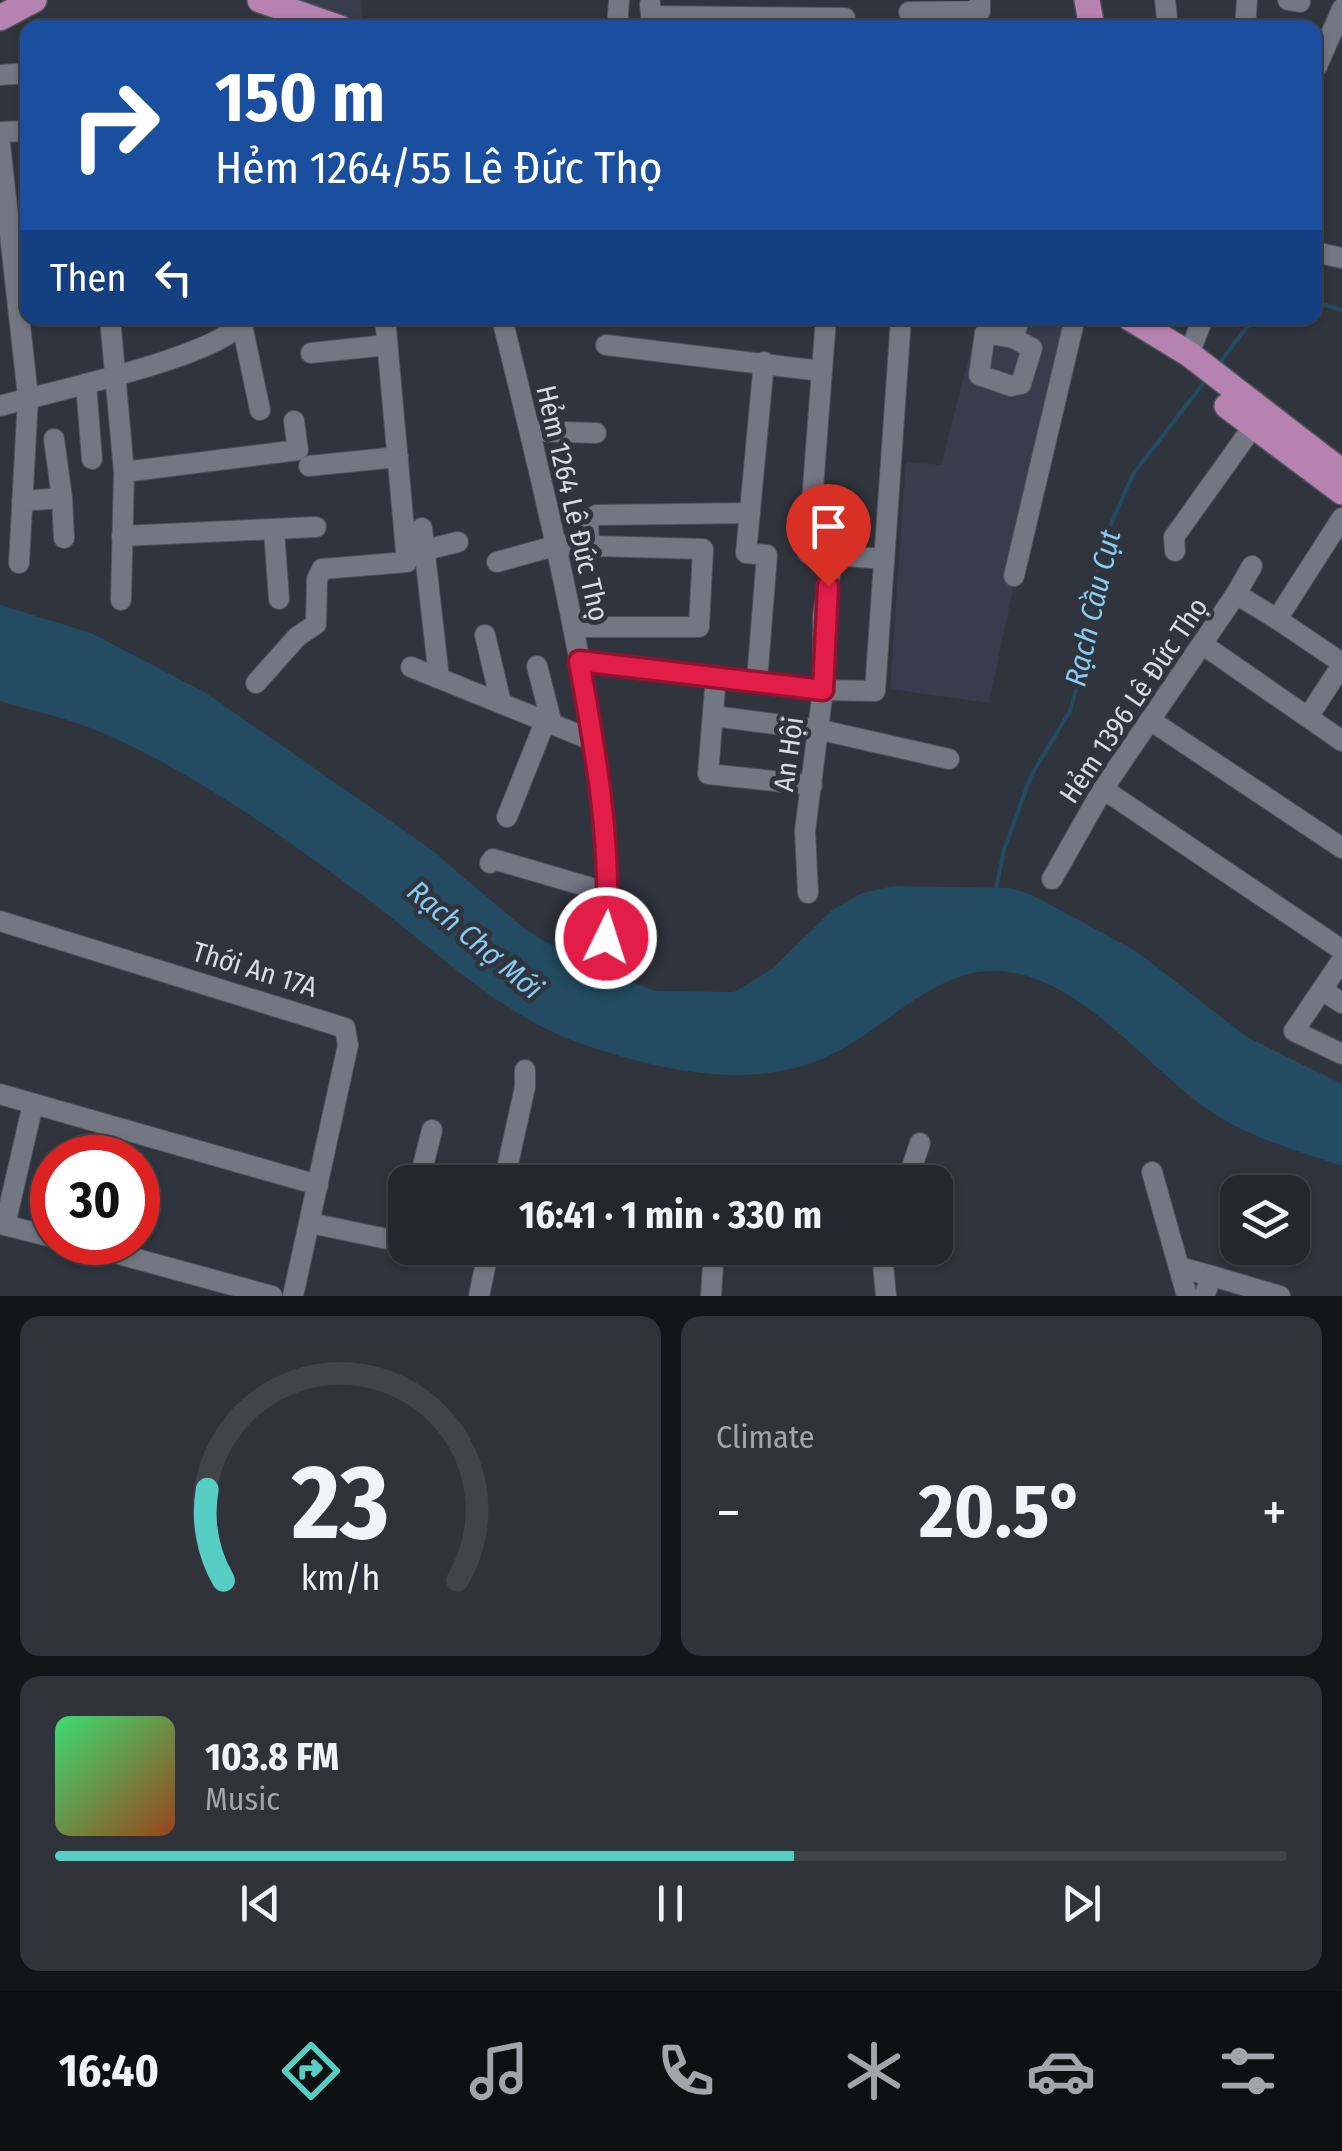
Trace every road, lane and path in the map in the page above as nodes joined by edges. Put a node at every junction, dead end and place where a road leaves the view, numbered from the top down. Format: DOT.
graph roads {
  1 [pos="34,0"];
  2 [pos="980,0"];
  3 [pos="650,4"];
  4 [pos="1342,9"];
  5 [pos="269,11"];
  6 [pos="909,13"];
  7 [pos="751,14"];
  8 [pos="0,18"];
  9 [pos="845,18"];
  10 [pos="307,20"];
  11 [pos="672,20"];
  12 [pos="699,20"];
  13 [pos="1322,55"];
  14 [pos="0,144"];
  15 [pos="20,316"];
  16 [pos="21,325"];
  17 [pos="110,325"];
  18 [pos="238,325"];
  19 [pos="244,325"];
  20 [pos="386,325"];
  21 [pos="504,325"];
  22 [pos="825,325"];
  23 [pos="901,325"];
  24 [pos="1018,325"];
  25 [pos="1073,325"];
  26 [pos="1148,325"];
  27 [pos="1201,325"];
  28 [pos="1013,338"];
  29 [pos="388,345"];
  30 [pos="606,345"];
  31 [pos="311,353"];
  32 [pos="764,362"];
  33 [pos="1195,365"];
  34 [pos="821,370"];
  35 [pos="114,376"];
  36 [pos="86,384"];
  37 [pos="28,398"];
  38 [pos="0,406"];
  39 [pos="260,410"];
  40 [pos="1249,418"];
  41 [pos="294,420"];
  42 [pos="530,432"];
  43 [pos="596,433"];
  44 [pos="54,439"];
  45 [pos="398,457"];
  46 [pos="92,459"];
  47 [pos="309,466"];
  48 [pos="58,468"];
  49 [pos="24,470"];
  50 [pos="124,472"];
  51 [pos="1342,472"];
  52 [pos="1342,492"];
  53 [pos="62,498"];
  54 [pos="22,501"];
  55 [pos="750,513"];
  56 [pos="1342,518"];
  57 [pos="414,527"];
  58 [pos="316,528"];
  59 [pos="274,530"];
  60 [pos="122,536"];
  61 [pos="64,538"];
  62 [pos="458,542"];
  63 [pos="558,545"];
  64 [pos="589,547"];
  65 [pos="424,550"];
  66 [pos="1175,551"];
  67 [pos="833,556"];
  68 [pos="884,559"];
  69 [pos="497,562"];
  70 [pos="19,563"];
  71 [pos="1252,566"];
  72 [pos="1014,576"];
  73 [pos="1236,594"];
  74 [pos="121,600"];
  75 [pos="279,600"];
  76 [pos="1277,619"];
  77 [pos="573,627"];
  78 [pos="485,635"];
  79 [pos="1202,644"];
  80 [pos="579,661"];
  81 [pos="1342,664"];
  82 [pos="410,666"];
  83 [pos="537,666"];
  84 [pos="716,676"];
  85 [pos="440,678"];
  86 [pos="757,680"];
  87 [pos="256,682"];
  88 [pos="823,690"];
  89 [pos="501,704"];
  90 [pos="712,716"];
  91 [pos="1308,718"];
  92 [pos="1150,720"];
  93 [pos="548,723"];
  94 [pos="821,730"];
  95 [pos="594,741"];
  96 [pos="1342,742"];
  97 [pos="949,759"];
  98 [pos="812,786"];
  99 [pos="1103,789"];
  100 [pos="507,817"];
  101 [pos="1342,848"];
  102 [pos="490,862"];
  103 [pos="1052,879"];
  104 [pos="609,893"];
  105 [pos="808,893"];
  106 [pos="0,922"];
  107 [pos="606,938"];
  108 [pos="1342,950"];
  109 [pos="1342,960"];
  110 [pos="1322,990"];
  111 [pos="1342,1003"];
  112 [pos="1342,1054"];
  113 [pos="525,1078"];
  114 [pos="0,1094"];
  115 [pos="34,1104"];
  116 [pos="432,1130"];
  117 [pos="920,1143"];
  118 [pos="423,1165"];
  119 [pos="507,1165"];
  120 [pos="913,1165"];
  121 [pos="1152,1172"];
  122 [pos="318,1184"];
  123 [pos="310,1222"];
  124 [pos="3,1224"];
  125 [pos="30,1231"];
  126 [pos="388,1239"];
  127 [pos="159,1265"];
  128 [pos="486,1265"];
  129 [pos="713,1265"];
  130 [pos="884,1265"];
  131 [pos="1178,1268"];
  132 [pos="1208,1286"];
  133 [pos="272,1296"];
  134 [pos="293,1296"];
  135 [pos="479,1296"];
  136 [pos="710,1296"];
  137 [pos="886,1296"];
  138 [pos="1186,1296"];
  139 [pos="1280,1296"];
  1 -- 8 [label="main road"];
  2 -- 6 [label="street"];
  3 -- 11 [label="street"];
  4 -- 13 [label="street"];
  5 -- 10 [label="main road"];
  7 -- 9 [label="street"];
  7 -- 12 [label="street"];
  14 -- 15 [label="street"];
  16 -- 37 [label="street"];
  17 -- 35 [label="street"];
  18 -- 35 [label="street"];
  19 -- 39 [label="street"];
  20 -- 29 [label="street"];
  21 -- 42 [label="street, Hẻm 1264 Lê Đức Thọ"];
  22 -- 34 [label="street"];
  23 -- 68 [label="street, An Hội"];
  24 -- 28 [label="street"];
  25 -- 72 [label="street"];
  26 -- 33 [label="main road"];
  27 -- 33 [label="street"];
  29 -- 31 [label="street"];
  29 -- 45 [label="street"];
  30 -- 32 [label="street"];
  32 -- 34 [label="street"];
  32 -- 55 [label="street"];
  33 -- 40 [label="main road"];
  34 -- 67 [label="street"];
  35 -- 36 [label="street"];
  35 -- 50 [label="street"];
  36 -- 37 [label="street"];
  36 -- 46 [label="street"];
  37 -- 38 [label="street"];
  37 -- 49 [label="street"];
  40 -- 51 [label="main road"];
  40 -- 52 [label="main road"];
  40 -- 66 [label="street"];
  41 -- 50 [label="street"];
  42 -- 43 [label="street"];
  42 -- 63 [label="street, Hẻm 1264 Lê Đức Thọ"];
  44 -- 48 [label="street"];
  45 -- 47 [label="street"];
  45 -- 57 [label="street"];
  48 -- 49 [label="street"];
  48 -- 53 [label="street"];
  49 -- 54 [label="street"];
  50 -- 60 [label="street"];
  53 -- 54 [label="street"];
  53 -- 61 [label="street"];
  54 -- 70 [label="street"];
  55 -- 64 [label="street"];
  55 -- 86 [label="street"];
  56 -- 76 [label="street"];
  57 -- 65 [label="street"];
  57 -- 87 [label="street"];
  58 -- 59 [label="street"];
  59 -- 60 [label="street"];
  59 -- 75 [label="street"];
  60 -- 74 [label="street"];
  62 -- 65 [label="street"];
  63 -- 64 [label="street"];
  63 -- 69 [label="street"];
  63 -- 77 [label="street, Hẻm 1264 Lê Đức Thọ"];
  64 -- 77 [label="street"];
  65 -- 85 [label="street"];
  67 -- 68 [label="street"];
  67 -- 88 [label="street"];
  68 -- 88 [label="street, An Hội"];
  71 -- 73 [label="street"];
  73 -- 76 [label="street, Hẻm 1396 Lê Đức Thọ"];
  73 -- 79 [label="street, Hẻm 1396 Lê Đức Thọ"];
  76 -- 81 [label="street, Hẻm 1396 Lê Đức Thọ"];
  77 -- 80 [label="street, Hẻm 1264 Lê Đức Thọ"];
  78 -- 89 [label="street"];
  79 -- 91 [label="street"];
  79 -- 92 [label="street, Hẻm 1396 Lê Đức Thọ"];
  80 -- 84 [label="street"];
  80 -- 95 [label="street, Hẻm 1264 Lê Đức Thọ"];
  81 -- 91 [label="street"];
  82 -- 85 [label="street"];
  83 -- 93 [label="street"];
  84 -- 86 [label="street"];
  84 -- 90 [label="street"];
  85 -- 89 [label="street"];
  86 -- 88 [label="street"];
  88 -- 94 [label="street, An Hội"];
  89 -- 93 [label="street"];
  90 -- 94 [label="street"];
  90 -- 98 [label="street"];
  91 -- 96 [label="street"];
  92 -- 99 [label="street, Hẻm 1396 Lê Đức Thọ"];
  92 -- 101 [label="street"];
  93 -- 95 [label="street"];
  93 -- 100 [label="street"];
  94 -- 97 [label="street"];
  94 -- 98 [label="street, An Hội"];
  95 -- 104 [label="street, Hẻm 1264 Lê Đức Thọ"];
  98 -- 105 [label="street, An Hội"];
  99 -- 103 [label="street, Hẻm 1396 Lê Đức Thọ"];
  99 -- 108 [label="street"];
  102 -- 104 [label="street"];
  104 -- 107 [label="street, Hẻm 1264 Lê Đức Thọ"];
  106 -- 122 [label="street, Thới An 17A"];
  109 -- 110 [label="street"];
  110 -- 111 [label="street"];
  110 -- 112 [label="street"];
  113 -- 119 [label="street"];
  114 -- 115 [label="street"];
  115 -- 122 [label="street"];
  115 -- 124 [label="street"];
  116 -- 118 [label="street"];
  117 -- 120 [label="street"];
  121 -- 131 [label="street"];
  122 -- 123 [label="street, Thới An 17A"];
  123 -- 126 [label="street"];
  123 -- 134 [label="street, Thới An 17A"];
  124 -- 125 [label="street"];
  127 -- 133 [label="street"];
  128 -- 135 [label="street"];
  129 -- 136 [label="street"];
  130 -- 137 [label="street"];
  131 -- 132 [label="street"];
  131 -- 138 [label="street"];
  132 -- 139 [label="street"];
}
